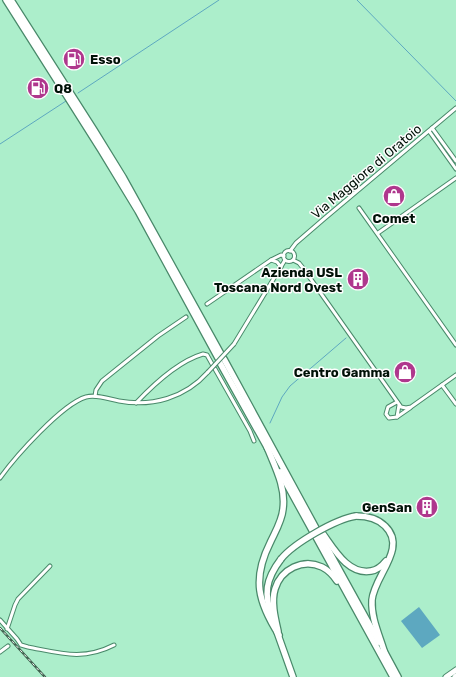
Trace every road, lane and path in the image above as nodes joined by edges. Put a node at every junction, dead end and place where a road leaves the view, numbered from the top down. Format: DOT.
graph roads {
  1 [pos="6,0"];
  2 [pos="11,0"];
  3 [pos="456,108"];
  4 [pos="432,128"];
  5 [pos="429,131"];
  6 [pos="456,161"];
  7 [pos="456,169"];
  8 [pos="456,178"];
  9 [pos="359,208"];
  10 [pos="378,233"];
  11 [pos="290,251"];
  12 [pos="284,256"];
  13 [pos="272,260"];
  14 [pos="285,260"];
  15 [pos="293,260"];
  16 [pos="281,267"];
  17 [pos="207,304"];
  18 [pos="186,317"];
  19 [pos="456,345"];
  20 [pos="221,358"];
  21 [pos="212,364"];
  22 [pos="215,369"];
  23 [pos="456,375"];
  24 [pos="442,385"];
  25 [pos="95,396"];
  26 [pos="136,403"];
  27 [pos="398,403"];
  28 [pos="456,404"];
  29 [pos="411,407"];
  30 [pos="397,417"];
  31 [pos="254,442"];
  32 [pos="266,447"];
  33 [pos="0,478"];
  34 [pos="318,532"];
  35 [pos="391,554"];
  36 [pos="50,566"];
  37 [pos="348,596"];
  38 [pos="0,620"];
  39 [pos="7,629"];
  40 [pos="279,635"];
  41 [pos="114,645"];
  42 [pos="8,646"];
  43 [pos="0,652"];
  44 [pos="284,653"];
  45 [pos="386,654"];
  46 [pos="387,661"];
  47 [pos="456,670"];
  48 [pos="289,677"];
  49 [pos="293,677"];
  50 [pos="297,677"];
  51 [pos="393,677"];
  52 [pos="398,677"];
  53 [pos="446,677"];
  1 -- 20 [label="highway"];
  2 -- 20 [label="highway"];
  3 -- 4 [label="street, Via Maggiore di Oratoio"];
  4 -- 5 [label="street, Via Maggiore di Oratoio"];
  4 -- 6 [label="street"];
  5 -- 7 [label="street"];
  5 -- 11 [label="street, Via Maggiore di Oratoio"];
  8 -- 10 [label="street"];
  9 -- 10 [label="street"];
  10 -- 19 [label="street"];
  11 -- 12 [label="street, Via Maggiore di Oratoio"];
  11 -- 15 [label="street"];
  12 -- 13 [label="street, Via Maggiore di Oratoio"];
  12 -- 14 [label="street"];
  13 -- 16 [label="street"];
  13 -- 17 [label="street, Via Maggiore di Oratoio"];
  14 -- 15 [label="street"];
  14 -- 16 [label="street"];
  15 -- 27 [label="street"];
  16 -- 26 [label="street, bridge"];
  18 -- 25 [label="street"];
  20 -- 32 [label="highway"];
  20 -- 34 [label="highway"];
  21 -- 26 [label="street"];
  22 -- 31 [label="street"];
  23 -- 24 [label="street"];
  24 -- 28 [label="street"];
  24 -- 29 [label="street"];
  25 -- 26 [label="street"];
  25 -- 33 [label="street"];
  27 -- 29 [label="street"];
  27 -- 30 [label="street"];
  27 -- 30 [label="street"];
  29 -- 30 [label="street"];
  32 -- 34 [label="highway"];
  32 -- 40 [label="highway"];
  34 -- 35 [label="highway"];
  34 -- 37 [label="highway"];
  34 -- 45 [label="highway"];
  35 -- 40 [label="highway, bridge"];
  35 -- 45 [label="highway"];
  36 -- 39 [label="street"];
  37 -- 40 [label="highway"];
  37 -- 46 [label="highway"];
  38 -- 39 [label="street"];
  39 -- 41 [label="street"];
  40 -- 44 [label="highway"];
  42 -- 43 [label="street"];
  44 -- 48 [label="highway"];
  44 -- 49 [label="highway"];
  44 -- 50 [label="highway"];
  45 -- 46 [label="highway"];
  46 -- 51 [label="highway"];
  46 -- 52 [label="highway"];
  47 -- 53 [label="main road"];
}
